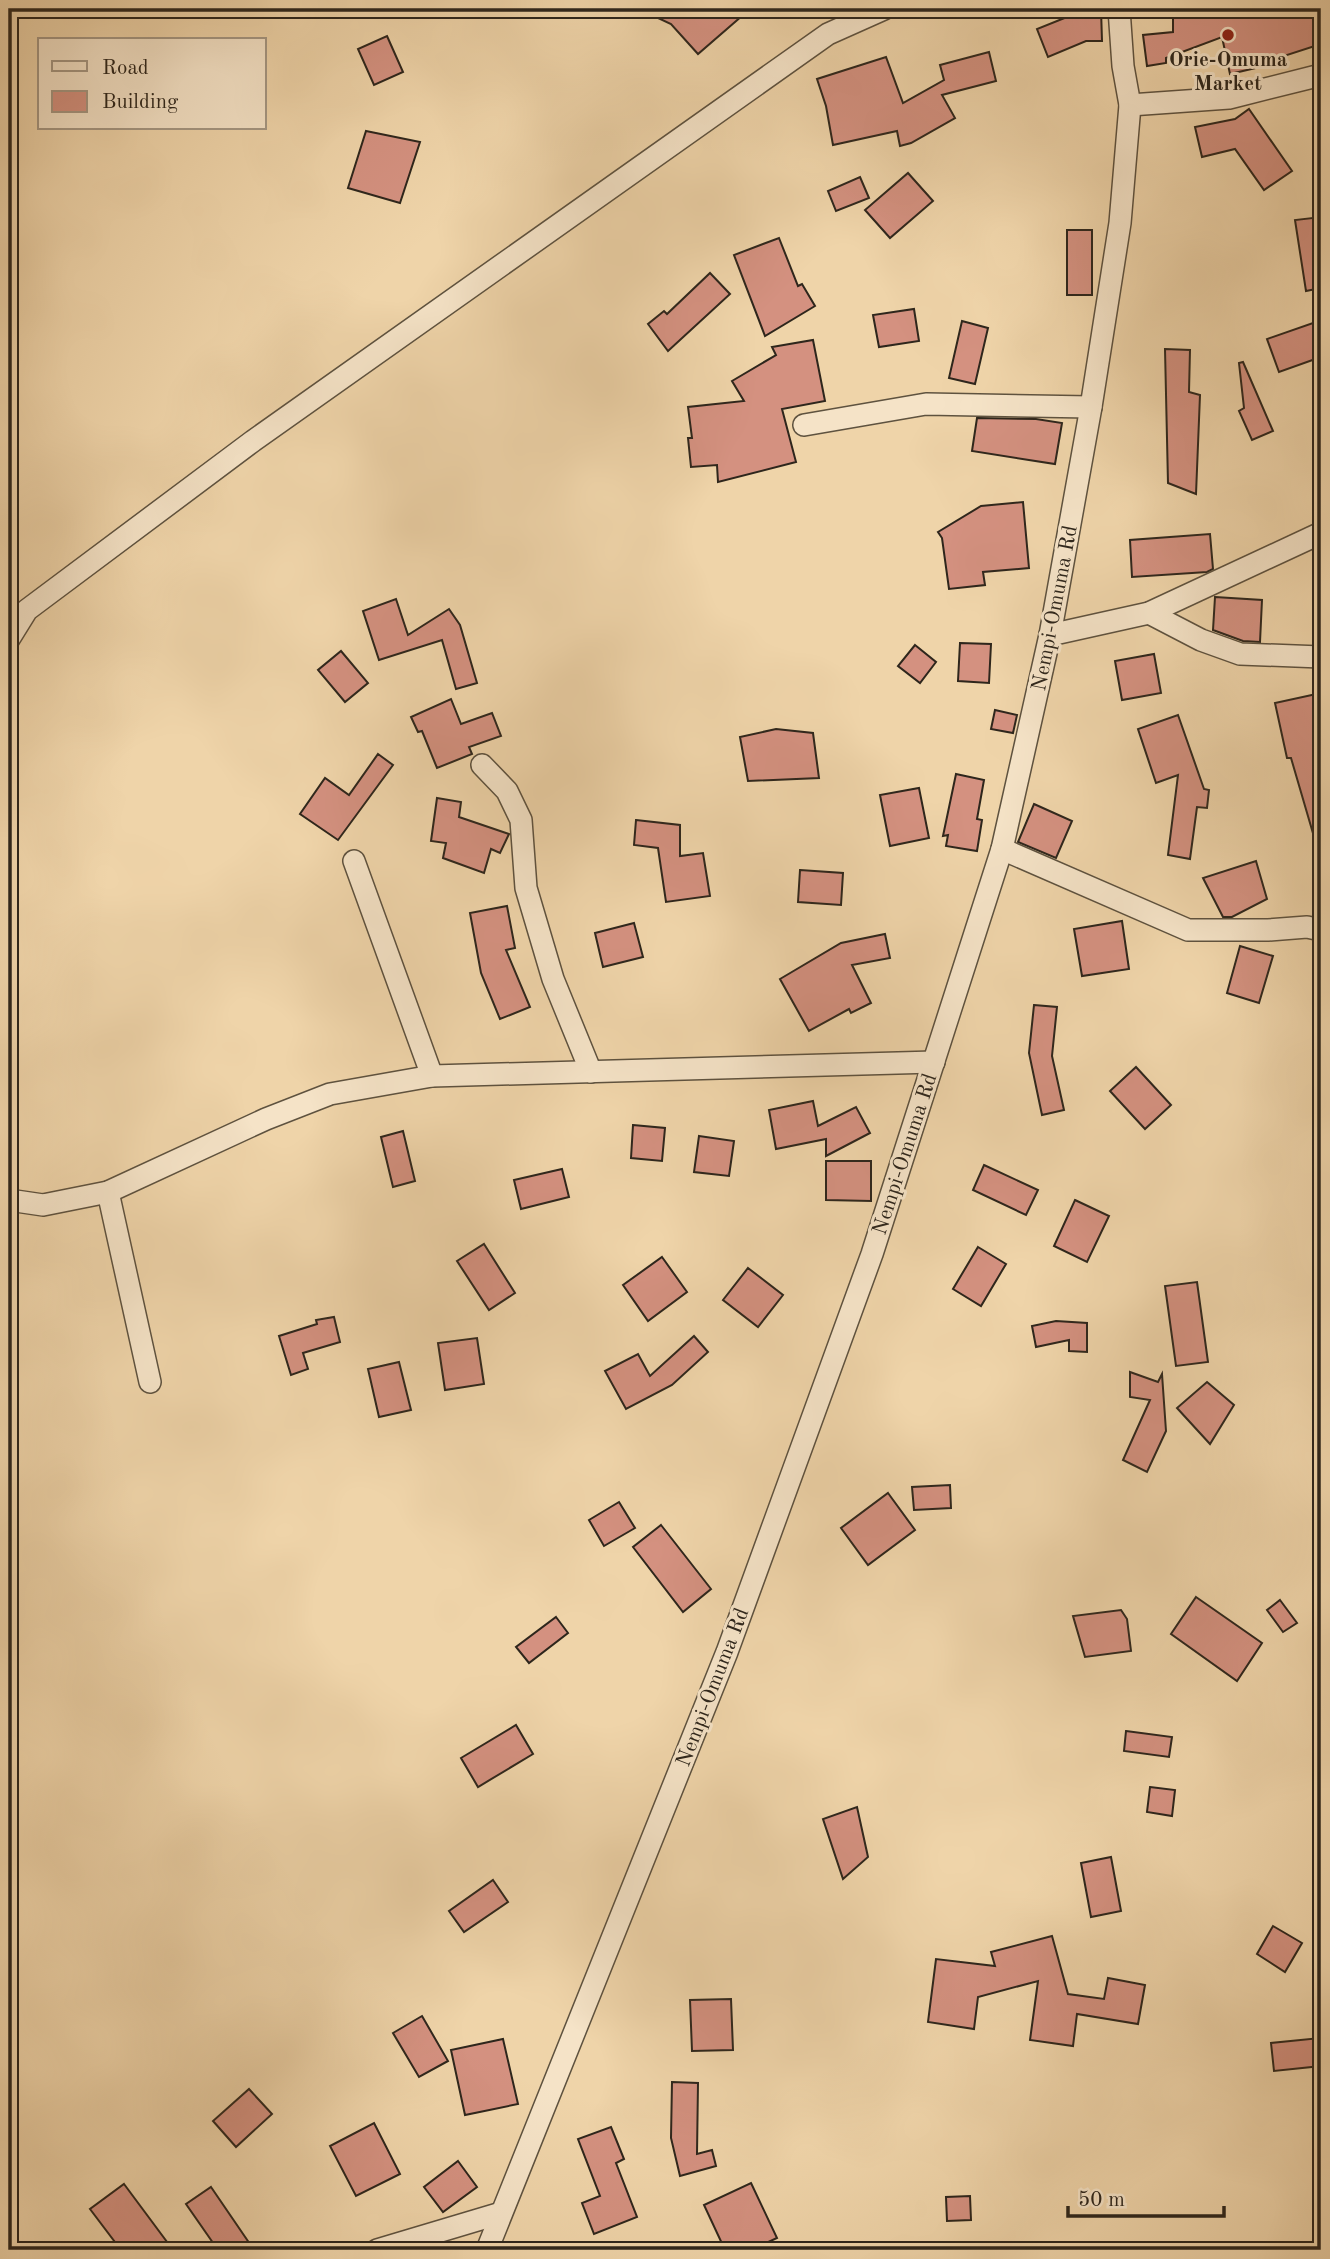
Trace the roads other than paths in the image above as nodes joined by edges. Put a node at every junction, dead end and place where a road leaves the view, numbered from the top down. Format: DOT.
graph roads {
  1 [pos="884,9"];
  2 [pos="1119,9"];
  3 [pos="1321,75"];
  4 [pos="1130,105"];
  5 [pos="1091,407"];
  6 [pos="804,425"];
  7 [pos="1321,533"];
  8 [pos="18,613"];
  9 [pos="1149,613"];
  10 [pos="1050,635"];
  11 [pos="9,639"];
  12 [pos="1321,657"];
  13 [pos="482,765"];
  14 [pos="1002,849"];
  15 [pos="354,862"];
  16 [pos="1321,930"];
  17 [pos="934,1062"];
  18 [pos="591,1073"];
  19 [pos="432,1076"];
  20 [pos="108,1192"];
  21 [pos="9,1200"];
  22 [pos="150,1382"];
  23 [pos="502,2213"];
  24 [pos="377,2250"];
  25 [pos="487,2250"];
  1 -- 8 [label="street"];
  2 -- 4 [label="street, Nempi-Omuma Rd"];
  3 -- 4 [label="street"];
  4 -- 5 [label="street, Nempi-Omuma Rd"];
  5 -- 6 [label="street"];
  5 -- 10 [label="street, Nempi-Omuma Rd"];
  7 -- 9 [label="street"];
  8 -- 11 [label="street"];
  9 -- 10 [label="street"];
  9 -- 12 [label="street"];
  10 -- 14 [label="street, Nempi-Omuma Rd"];
  13 -- 18 [label="street"];
  14 -- 16 [label="street"];
  14 -- 17 [label="street, Nempi-Omuma Rd"];
  15 -- 19 [label="street"];
  17 -- 18 [label="street"];
  17 -- 23 [label="street, Nempi-Omuma Rd"];
  18 -- 19 [label="street"];
  19 -- 20 [label="street"];
  20 -- 21 [label="street"];
  20 -- 22 [label="street"];
  23 -- 24 [label="street"];
  23 -- 25 [label="street, Nempi-Omuma Rd"];
}
